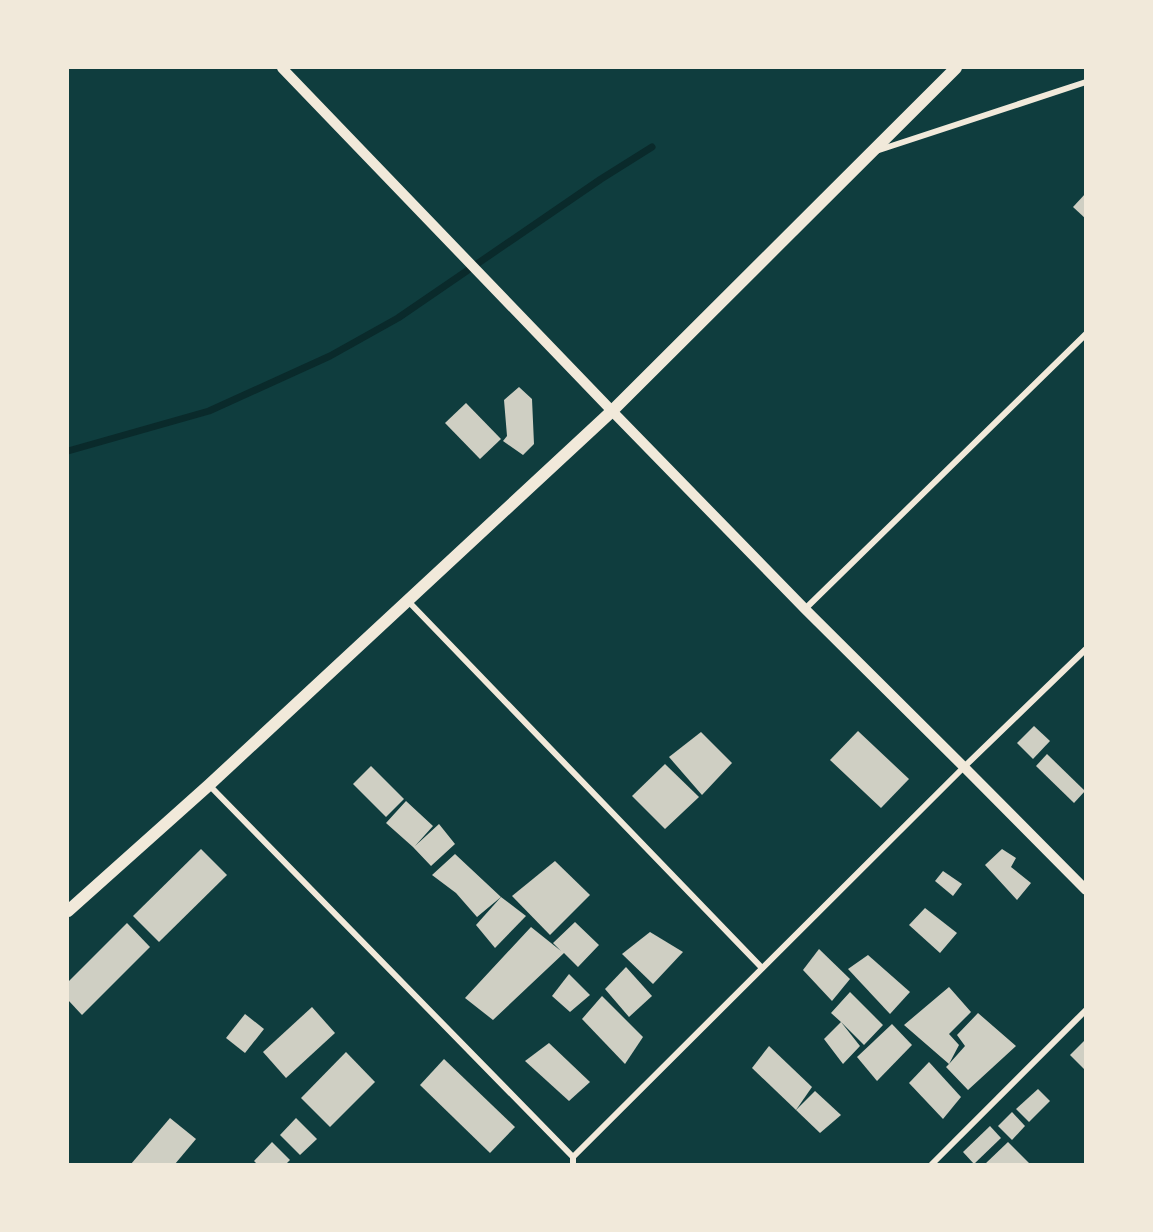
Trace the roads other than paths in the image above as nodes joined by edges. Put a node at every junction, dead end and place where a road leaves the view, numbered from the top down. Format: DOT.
graph roads {
  1 [pos="282,68"];
  2 [pos="956,68"];
  3 [pos="1086,82"];
  4 [pos="870,153"];
  5 [pos="1086,334"];
  6 [pos="612,411"];
  7 [pos="408,601"];
  8 [pos="805,609"];
  9 [pos="1086,649"];
  10 [pos="964,766"];
  11 [pos="209,785"];
  12 [pos="1086,890"];
  13 [pos="68,910"];
  14 [pos="762,968"];
  15 [pos="1086,1010"];
  16 [pos="573,1157"];
  17 [pos="573,1164"];
  18 [pos="932,1164"];
  1 -- 6 [label="street"];
  2 -- 4 [label="main road"];
  3 -- 4 [label="street"];
  4 -- 6 [label="main road"];
  5 -- 8 [label="street"];
  6 -- 7 [label="main road"];
  6 -- 8 [label="street"];
  7 -- 11 [label="main road"];
  7 -- 14 [label="street"];
  8 -- 10 [label="street"];
  9 -- 10 [label="street"];
  10 -- 12 [label="street"];
  10 -- 14 [label="street"];
  11 -- 13 [label="main road"];
  11 -- 16 [label="street"];
  14 -- 16 [label="street"];
  15 -- 18 [label="street"];
  16 -- 17 [label="street"];
}
